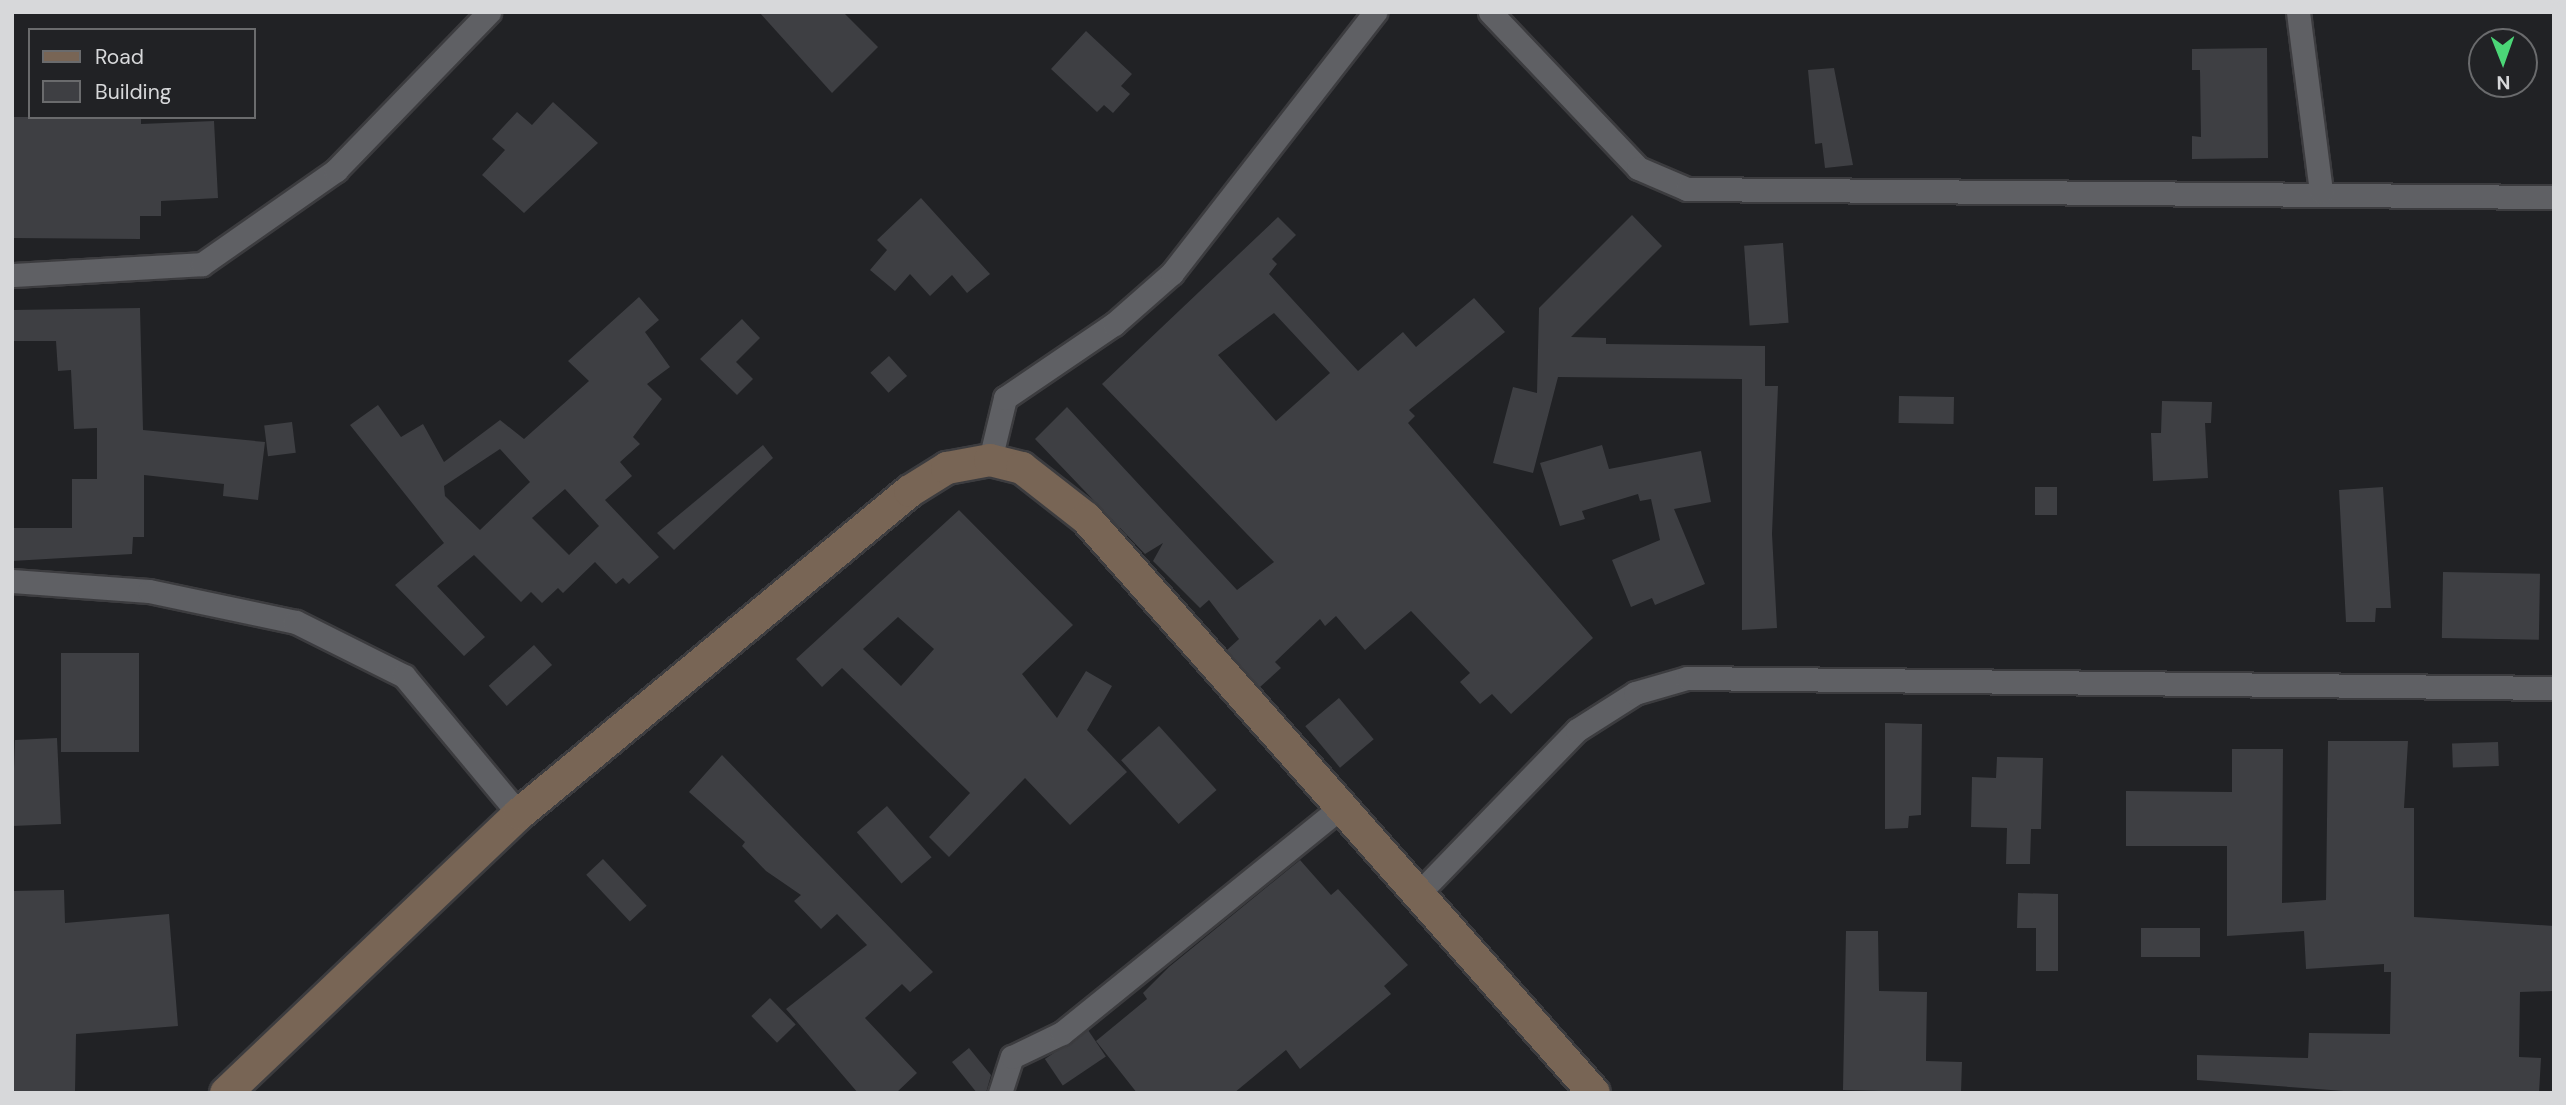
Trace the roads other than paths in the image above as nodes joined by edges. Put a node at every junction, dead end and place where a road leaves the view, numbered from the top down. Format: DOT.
graph roads {
  1 [pos="489,12"];
  2 [pos="1375,12"];
  3 [pos="1490,12"];
  4 [pos="2298,12"];
  5 [pos="2322,192"];
  6 [pos="2554,197"];
  7 [pos="12,275"];
  8 [pos="990,460"];
  9 [pos="12,581"];
  10 [pos="2554,688"];
  11 [pos="1342,806"];
  12 [pos="520,814"];
  13 [pos="1418,894"];
  14 [pos="226,1093"];
  15 [pos="1000,1093"];
  16 [pos="1594,1093"];
  1 -- 7 [label="street"];
  2 -- 8 [label="street"];
  3 -- 5 [label="street"];
  4 -- 5 [label="street"];
  5 -- 6 [label="street"];
  8 -- 11 [label="street"];
  8 -- 12 [label="street"];
  9 -- 12 [label="street"];
  10 -- 13 [label="street"];
  11 -- 13 [label="street"];
  11 -- 15 [label="street"];
  12 -- 14 [label="street"];
  13 -- 16 [label="street"];
}
